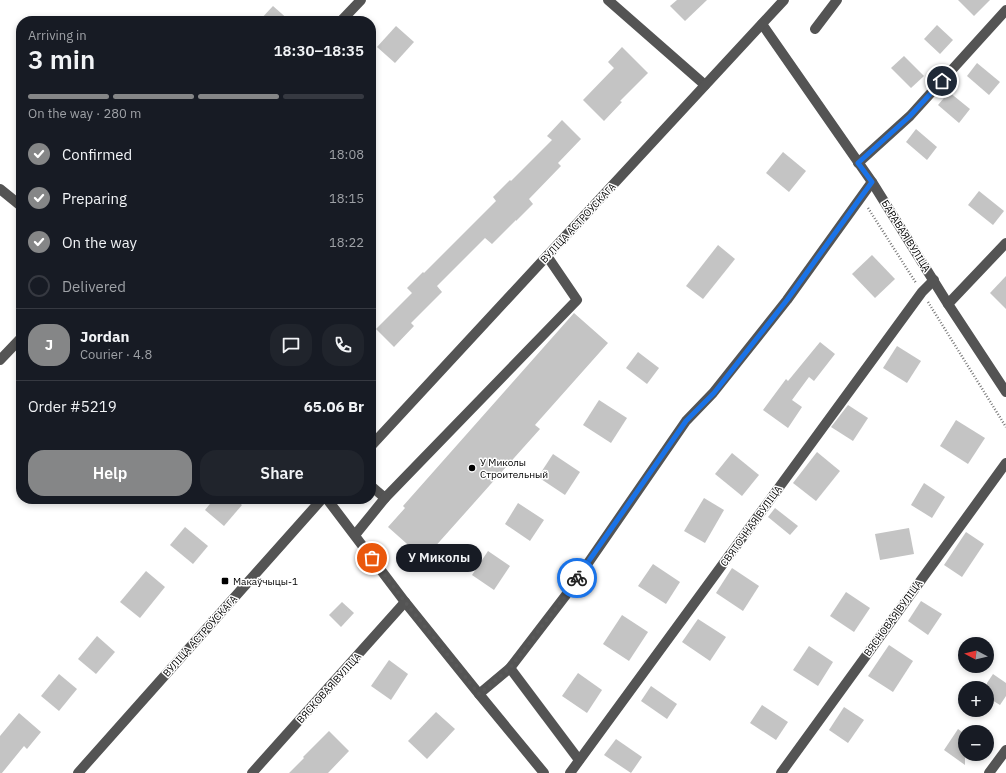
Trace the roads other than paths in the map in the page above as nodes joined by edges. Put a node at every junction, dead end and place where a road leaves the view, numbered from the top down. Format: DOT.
graph roads {
  1 [pos="361,0"];
  2 [pos="608,0"];
  3 [pos="784,0"];
  4 [pos="838,0"];
  5 [pos="1006,10"];
  6 [pos="346,16"];
  7 [pos="762,24"];
  8 [pos="815,29"];
  9 [pos="706,85"];
  10 [pos="858,163"];
  11 [pos="872,182"];
  12 [pos="0,188"];
  13 [pos="16,202"];
  14 [pos="1006,243"];
  15 [pos="547,256"];
  16 [pos="934,280"];
  17 [pos="948,304"];
  18 [pos="16,343"];
  19 [pos="0,360"];
  20 [pos="1006,392"];
  21 [pos="376,441"];
  22 [pos="1006,463"];
  23 [pos="376,490"];
  24 [pos="385,498"];
  25 [pos="318,504"];
  26 [pos="331,504"];
  27 [pos="355,535"];
  28 [pos="405,602"];
  29 [pos="510,668"];
  30 [pos="479,694"];
  31 [pos="1006,750"];
  32 [pos="579,760"];
  33 [pos="78,773"];
  34 [pos="252,773"];
  35 [pos="544,773"];
  36 [pos="570,773"];
  37 [pos="780,773"];
  38 [pos="990,773"];
  1 -- 6 [label="street"];
  2 -- 9 [label="street"];
  3 -- 7 [label="street, ВУЛІЦА АСТРОЎСКАГА"];
  4 -- 8 [label="street"];
  5 -- 10 [label="street"];
  7 -- 9 [label="street, ВУЛІЦА АСТРОЎСКАГА"];
  7 -- 10 [label="street, БАРАВАЯ ВУЛІЦА"];
  9 -- 15 [label="street, ВУЛІЦА АСТРОЎСКАГА"];
  10 -- 11 [label="street, БАРАВАЯ ВУЛІЦА"];
  11 -- 16 [label="street, БАРАВАЯ ВУЛІЦА"];
  11 -- 29 [label="street"];
  12 -- 13 [label="street"];
  14 -- 17 [label="street"];
  15 -- 21 [label="street, ВУЛІЦА АСТРОЎСКАГА"];
  15 -- 24 [label="street"];
  16 -- 17 [label="street, БАРАВАЯ ВУЛІЦА"];
  16 -- 32 [label="street, СВЯТОЧНАЯ ВУЛІЦА"];
  17 -- 20 [label="street, БАРАВАЯ ВУЛІЦА"];
  18 -- 19 [label="street"];
  22 -- 37 [label="street, ВЯСНОВАЯ ВУЛІЦА"];
  23 -- 24 [label="street"];
  24 -- 27 [label="street"];
  25 -- 33 [label="street, ВУЛІЦА АСТРОЎСКАГА"];
  26 -- 27 [label="street"];
  27 -- 28 [label="street"];
  28 -- 30 [label="street"];
  28 -- 34 [label="street, ВЯСКОВАЯ ВУЛІЦА"];
  29 -- 30 [label="street"];
  29 -- 32 [label="street"];
  30 -- 35 [label="street"];
  31 -- 38 [label="street"];
  32 -- 36 [label="street, СВЯТОЧНАЯ ВУЛІЦА"];
}
